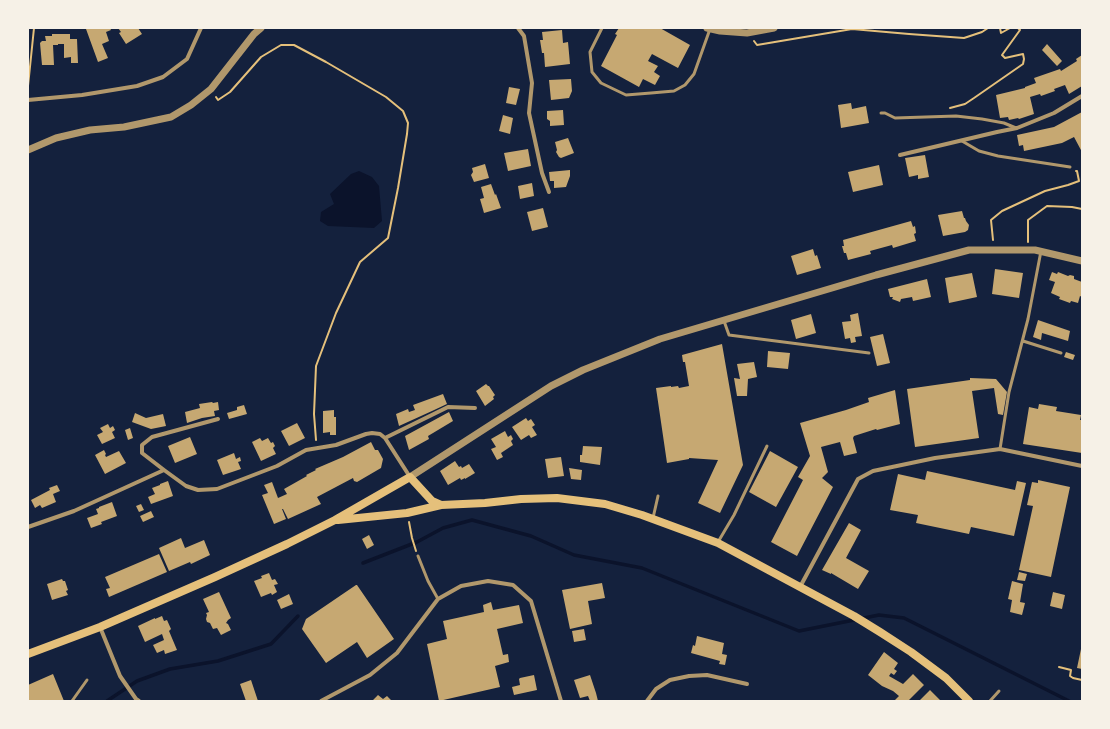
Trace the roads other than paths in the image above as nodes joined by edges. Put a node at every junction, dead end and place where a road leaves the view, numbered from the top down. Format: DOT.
graph roads {
  1 [pos="201,28"];
  2 [pos="261,28"];
  3 [pos="518,28"];
  4 [pos="602,28"];
  5 [pos="709,28"];
  6 [pos="774,28"];
  7 [pos="1082,96"];
  8 [pos="28,100"];
  9 [pos="881,113"];
  10 [pos="1017,128"];
  11 [pos="962,141"];
  12 [pos="28,150"];
  13 [pos="900,155"];
  14 [pos="1070,167"];
  15 [pos="549,192"];
  16 [pos="1042,252"];
  17 [pos="1082,262"];
  18 [pos="724,321"];
  19 [pos="1023,341"];
  20 [pos="869,353"];
  21 [pos="1061,353"];
  22 [pos="475,408"];
  23 [pos="218,419"];
  24 [pos="386,438"];
  25 [pos="767,446"];
  26 [pos="1000,449"];
  27 [pos="1082,466"];
  28 [pos="164,470"];
  29 [pos="410,477"];
  30 [pos="658,496"];
  31 [pos="441,505"];
  32 [pos="336,520"];
  33 [pos="653,520"];
  34 [pos="28,527"];
  35 [pos="718,543"];
  36 [pos="418,556"];
  37 [pos="800,587"];
  38 [pos="438,599"];
  39 [pos="100,626"];
  40 [pos="28,654"];
  41 [pos="87,680"];
  42 [pos="747,684"];
  43 [pos="999,691"];
  44 [pos="137,700"];
  45 [pos="72,701"];
  46 [pos="321,701"];
  47 [pos="561,701"];
  48 [pos="647,701"];
  49 [pos="969,701"];
  50 [pos="990,701"];
  1 -- 8 [label="street"];
  2 -- 12 [label="street"];
  3 -- 15 [label="street"];
  4 -- 5 [label="lane"];
  5 -- 6 [label="street"];
  7 -- 10 [label="street"];
  9 -- 10 [label="lane"];
  10 -- 11 [label="street"];
  11 -- 13 [label="street"];
  11 -- 14 [label="lane"];
  16 -- 17 [label="street"];
  16 -- 18 [label="street"];
  16 -- 19 [label="lane"];
  18 -- 20 [label="lane"];
  18 -- 29 [label="street"];
  19 -- 21 [label="lane"];
  19 -- 26 [label="lane"];
  22 -- 24 [label="street"];
  23 -- 28 [label="street"];
  24 -- 28 [label="street"];
  24 -- 29 [label="street"];
  25 -- 35 [label="lane"];
  26 -- 27 [label="street"];
  26 -- 37 [label="street"];
  28 -- 34 [label="street"];
  29 -- 31 [label="main road"];
  29 -- 32 [label="main road"];
  30 -- 33 [label="lane"];
  31 -- 32 [label="main road"];
  31 -- 33 [label="main road"];
  32 -- 39 [label="main road"];
  33 -- 35 [label="main road"];
  35 -- 37 [label="main road"];
  36 -- 38 [label="lane"];
  37 -- 49 [label="main road"];
  38 -- 46 [label="street"];
  38 -- 47 [label="street"];
  39 -- 40 [label="main road"];
  39 -- 44 [label="street"];
  41 -- 45 [label="lane"];
  42 -- 48 [label="street"];
  43 -- 50 [label="lane"];
}
